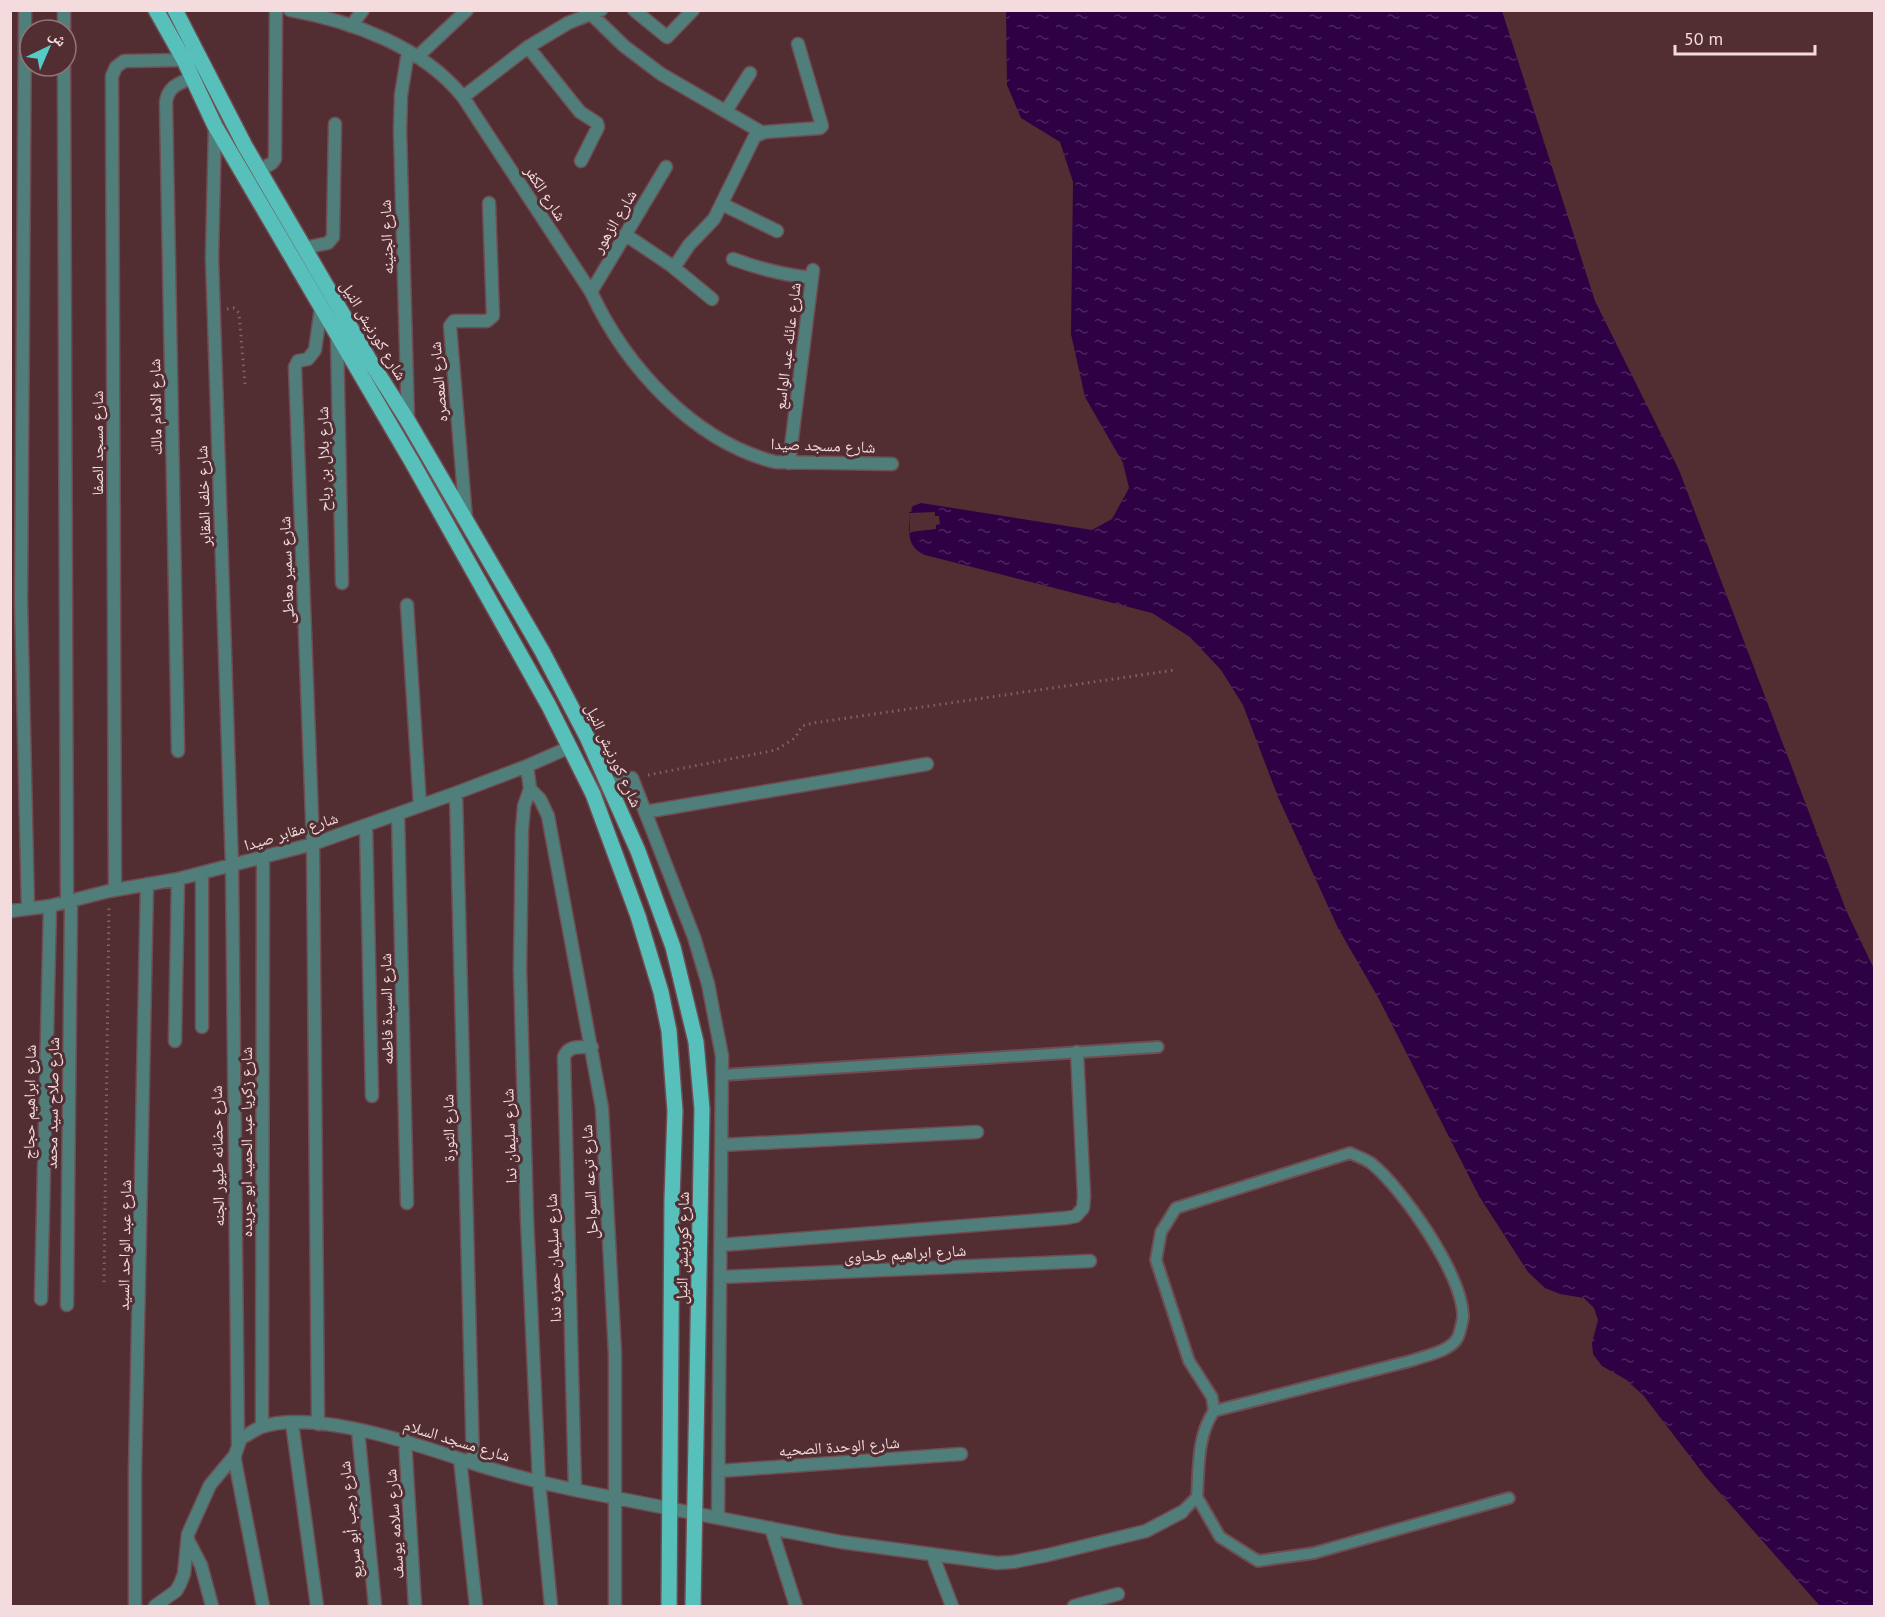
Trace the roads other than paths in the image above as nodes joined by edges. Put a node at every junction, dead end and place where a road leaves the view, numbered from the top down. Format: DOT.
graph roads {
  1 [pos="26,10"];
  2 [pos="156,10"];
  3 [pos="176,10"];
  4 [pos="276,10"];
  5 [pos="290,10"];
  6 [pos="363,10"];
  7 [pos="467,10"];
  8 [pos="634,10"];
  9 [pos="693,10"];
  10 [pos="598,12"];
  11 [pos="320,13"];
  12 [pos="351,26"];
  13 [pos="798,44"];
  14 [pos="528,47"];
  15 [pos="413,55"];
  16 [pos="184,60"];
  17 [pos="750,73"];
  18 [pos="64,78"];
  19 [pos="192,78"];
  20 [pos="463,97"];
  21 [pos="726,111"];
  22 [pos="335,124"];
  23 [pos="215,126"];
  24 [pos="761,132"];
  25 [pos="581,161"];
  26 [pos="666,168"];
  27 [pos="260,170"];
  28 [pos="489,203"];
  29 [pos="722,204"];
  30 [pos="777,231"];
  31 [pos="626,235"];
  32 [pos="304,248"];
  33 [pos="734,259"];
  34 [pos="673,267"];
  35 [pos="591,292"];
  36 [pos="712,299"];
  37 [pos="321,308"];
  38 [pos="599,309"];
  39 [pos="337,334"];
  40 [pos="408,421"];
  41 [pos="789,463"];
  42 [pos="892,464"];
  43 [pos="467,524"];
  44 [pos="342,583"];
  45 [pos="407,605"];
  46 [pos="570,747"];
  47 [pos="178,751"];
  48 [pos="927,764"];
  49 [pos="526,766"];
  50 [pos="609,784"];
  51 [pos="530,789"];
  52 [pos="456,793"];
  53 [pos="420,806"];
  54 [pos="645,812"];
  55 [pos="398,814"];
  56 [pos="366,825"];
  57 [pos="313,844"];
  58 [pos="263,857"];
  59 [pos="232,866"];
  60 [pos="202,873"];
  61 [pos="178,879"];
  62 [pos="147,884"];
  63 [pos="112,890"];
  64 [pos="69,902"];
  65 [pos="50,906"];
  66 [pos="28,909"];
  67 [pos="10,911"];
  68 [pos="674,947"];
  69 [pos="650,955"];
  70 [pos="202,1027"];
  71 [pos="175,1041"];
  72 [pos="592,1047"];
  73 [pos="1158,1047"];
  74 [pos="1077,1052"];
  75 [pos="723,1075"];
  76 [pos="372,1095"];
  77 [pos="977,1132"];
  78 [pos="722,1145"];
  79 [pos="407,1203"];
  80 [pos="721,1245"];
  81 [pos="1090,1261"];
  82 [pos="722,1277"];
  83 [pos="41,1299"];
  84 [pos="67,1305"];
  85 [pos="1214,1411"];
  86 [pos="292,1423"];
  87 [pos="318,1424"];
  88 [pos="262,1427"];
  89 [pos="358,1430"];
  90 [pos="405,1440"];
  91 [pos="236,1450"];
  92 [pos="961,1454"];
  93 [pos="460,1459"];
  94 [pos="473,1463"];
  95 [pos="719,1472"];
  96 [pos="539,1482"];
  97 [pos="575,1490"];
  98 [pos="1197,1497"];
  99 [pos="615,1498"];
  100 [pos="1509,1498"];
  101 [pos="671,1509"];
  102 [pos="1182,1512"];
  103 [pos="696,1515"];
  104 [pos="718,1517"];
  105 [pos="771,1528"];
  106 [pos="188,1540"];
  107 [pos="932,1554"];
  108 [pos="1118,1594"];
  109 [pos="135,1606"];
  110 [pos="154,1606"];
  111 [pos="212,1606"];
  112 [pos="263,1606"];
  113 [pos="317,1606"];
  114 [pos="375,1606"];
  115 [pos="415,1606"];
  116 [pos="476,1606"];
  117 [pos="551,1606"];
  118 [pos="615,1606"];
  119 [pos="669,1606"];
  120 [pos="693,1606"];
  121 [pos="796,1606"];
  122 [pos="952,1606"];
  123 [pos="1074,1606"];
  1 -- 66 [label="street"];
  2 -- 16 [label="main road, شارع كورنيش النيل"];
  3 -- 27 [label="main road, شارع كورنيش النيل"];
  4 -- 27 [label="street"];
  5 -- 11 [label="street, شارع الكفر"];
  6 -- 12 [label="street"];
  7 -- 15 [label="street"];
  8 -- 9 [label="street"];
  10 -- 14 [label="street"];
  10 -- 21 [label="street"];
  11 -- 12 [label="street, شارع الكفر"];
  12 -- 15 [label="street, شارع الكفر"];
  13 -- 24 [label="street"];
  14 -- 20 [label="street"];
  14 -- 25 [label="street"];
  15 -- 20 [label="street, شارع الكفر"];
  15 -- 40 [label="street, شارع الجنينه"];
  16 -- 19 [label="main road, شارع كورنيش النيل"];
  16 -- 63 [label="street, شارع مسجد الصفا"];
  17 -- 21 [label="street"];
  18 -- 64 [label="street, شارع صلاح سيد محمد"];
  19 -- 23 [label="main road, شارع كورنيش النيل"];
  19 -- 47 [label="street, شارع الامام مالك"];
  20 -- 35 [label="street, شارع الكفر"];
  21 -- 24 [label="street"];
  22 -- 32 [label="street"];
  23 -- 37 [label="main road, شارع كورنيش النيل"];
  23 -- 59 [label="street, شارع خلف المقابر"];
  24 -- 29 [label="street"];
  26 -- 31 [label="street, شارع الزهور"];
  27 -- 32 [label="main road, شارع كورنيش النيل"];
  28 -- 43 [label="street, شارع المعصره"];
  29 -- 30 [label="street"];
  29 -- 34 [label="street"];
  31 -- 34 [label="street"];
  31 -- 35 [label="street, شارع الزهور"];
  32 -- 40 [label="main road, شارع كورنيش النيل"];
  33 -- 41 [label="street, شارع عائله عبد الواسع"];
  34 -- 36 [label="street"];
  35 -- 38 [label="street, شارع الكفر"];
  37 -- 39 [label="main road, شارع كورنيش النيل"];
  37 -- 57 [label="street, شارع سمير معاطى"];
  38 -- 41 [label="street, شارع مسجد صيدا"];
  39 -- 44 [label="street, شارع بلال بن رباح"];
  39 -- 46 [label="main road, شارع كورنيش النيل"];
  40 -- 43 [label="main road, شارع كورنيش النيل"];
  41 -- 42 [label="street, شارع مسجد صيدا"];
  43 -- 50 [label="main road, شارع كورنيش النيل"];
  45 -- 53 [label="street"];
  46 -- 49 [label="street, شارع مقابر صيدا"];
  46 -- 69 [label="main road, شارع كورنيش النيل"];
  48 -- 54 [label="street"];
  49 -- 51 [label="street, شارع ترعه السواحل"];
  49 -- 52 [label="street, شارع مقابر صيدا"];
  50 -- 54 [label="street"];
  50 -- 68 [label="main road, شارع كورنيش النيل"];
  51 -- 72 [label="street, شارع ترعه السواحل"];
  51 -- 96 [label="street, شارع سليمان ندا"];
  52 -- 53 [label="street, شارع مقابر صيدا"];
  52 -- 94 [label="street, شارع الثورة"];
  53 -- 55 [label="street, شارع مقابر صيدا"];
  54 -- 75 [label="street"];
  55 -- 56 [label="street, شارع مقابر صيدا"];
  55 -- 79 [label="street, شارع السيدة فاطمه"];
  56 -- 57 [label="street, شارع مقابر صيدا"];
  56 -- 76 [label="street"];
  57 -- 58 [label="street, شارع مقابر صيدا"];
  57 -- 87 [label="street"];
  58 -- 59 [label="street, شارع مقابر صيدا"];
  58 -- 88 [label="street, شارع زكريا عبد الحميد ابو جريده"];
  59 -- 60 [label="street, شارع مقابر صيدا"];
  59 -- 91 [label="street, شارع حضانه طيور الجنه"];
  60 -- 61 [label="street, شارع مقابر صيدا"];
  60 -- 70 [label="street"];
  61 -- 62 [label="street, شارع مقابر صيدا"];
  61 -- 71 [label="street"];
  62 -- 63 [label="street, شارع مقابر صيدا"];
  62 -- 109 [label="street, شارع عبد الواحد السيد"];
  63 -- 64 [label="street, شارع مقابر صيدا"];
  64 -- 65 [label="street, شارع مقابر صيدا"];
  64 -- 84 [label="street, شارع صلاح سيد محمد"];
  65 -- 66 [label="street, شارع مقابر صيدا"];
  65 -- 83 [label="street, شارع ابراهيم حجاج"];
  66 -- 67 [label="street, شارع مقابر صيدا"];
  68 -- 69 [label="main road"];
  68 -- 103 [label="main road, شارع كورنيش النيل"];
  69 -- 101 [label="main road, شارع كورنيش النيل"];
  72 -- 97 [label="street, شارع سليمان حمزه ندا"];
  72 -- 99 [label="street, شارع ترعه السواحل"];
  73 -- 74 [label="lane"];
  74 -- 75 [label="lane"];
  74 -- 80 [label="street"];
  75 -- 78 [label="street"];
  77 -- 78 [label="street"];
  78 -- 80 [label="street"];
  80 -- 82 [label="street"];
  81 -- 82 [label="street, شارع ابراهيم طحاوى"];
  82 -- 95 [label="street"];
  85 -- 85 [label="lane"];
  85 -- 98 [label="lane"];
  86 -- 87 [label="street, شارع مسجد السلام"];
  86 -- 88 [label="street, شارع مسجد السلام"];
  86 -- 113 [label="street"];
  87 -- 89 [label="street, شارع مسجد السلام"];
  88 -- 91 [label="street, شارع مسجد السلام"];
  89 -- 90 [label="street, شارع مسجد السلام"];
  89 -- 114 [label="street, شارع رجب أبو سريع"];
  90 -- 93 [label="street, شارع مسجد السلام"];
  90 -- 115 [label="street, شارع سلامه يوسف"];
  91 -- 106 [label="street, شارع مسجد السلام"];
  91 -- 112 [label="street, شارع حضانه طيور الجنه"];
  92 -- 95 [label="street, شارع الوحدة الصحيه"];
  93 -- 94 [label="street, شارع مسجد السلام"];
  93 -- 116 [label="street"];
  94 -- 96 [label="street, شارع مسجد السلام"];
  95 -- 104 [label="street"];
  96 -- 97 [label="street, شارع مسجد السلام"];
  96 -- 117 [label="street, شارع سليمان ندا"];
  97 -- 99 [label="street, شارع مسجد السلام"];
  98 -- 100 [label="lane"];
  98 -- 102 [label="lane"];
  99 -- 101 [label="street, شارع مسجد السلام"];
  99 -- 118 [label="street, شارع ترعه السواحل"];
  101 -- 103 [label="street, شارع مسجد السلام"];
  101 -- 119 [label="main road, شارع كورنيش النيل"];
  102 -- 107 [label="street, شارع مسجد السلام"];
  103 -- 104 [label="street, شارع مسجد السلام"];
  103 -- 120 [label="main road, شارع كورنيش النيل"];
  104 -- 105 [label="street, شارع مسجد السلام"];
  105 -- 107 [label="street, شارع مسجد السلام"];
  105 -- 121 [label="street"];
  106 -- 110 [label="street, شارع مسجد السلام"];
  106 -- 111 [label="street"];
  107 -- 122 [label="street"];
  108 -- 123 [label="street"];
}
